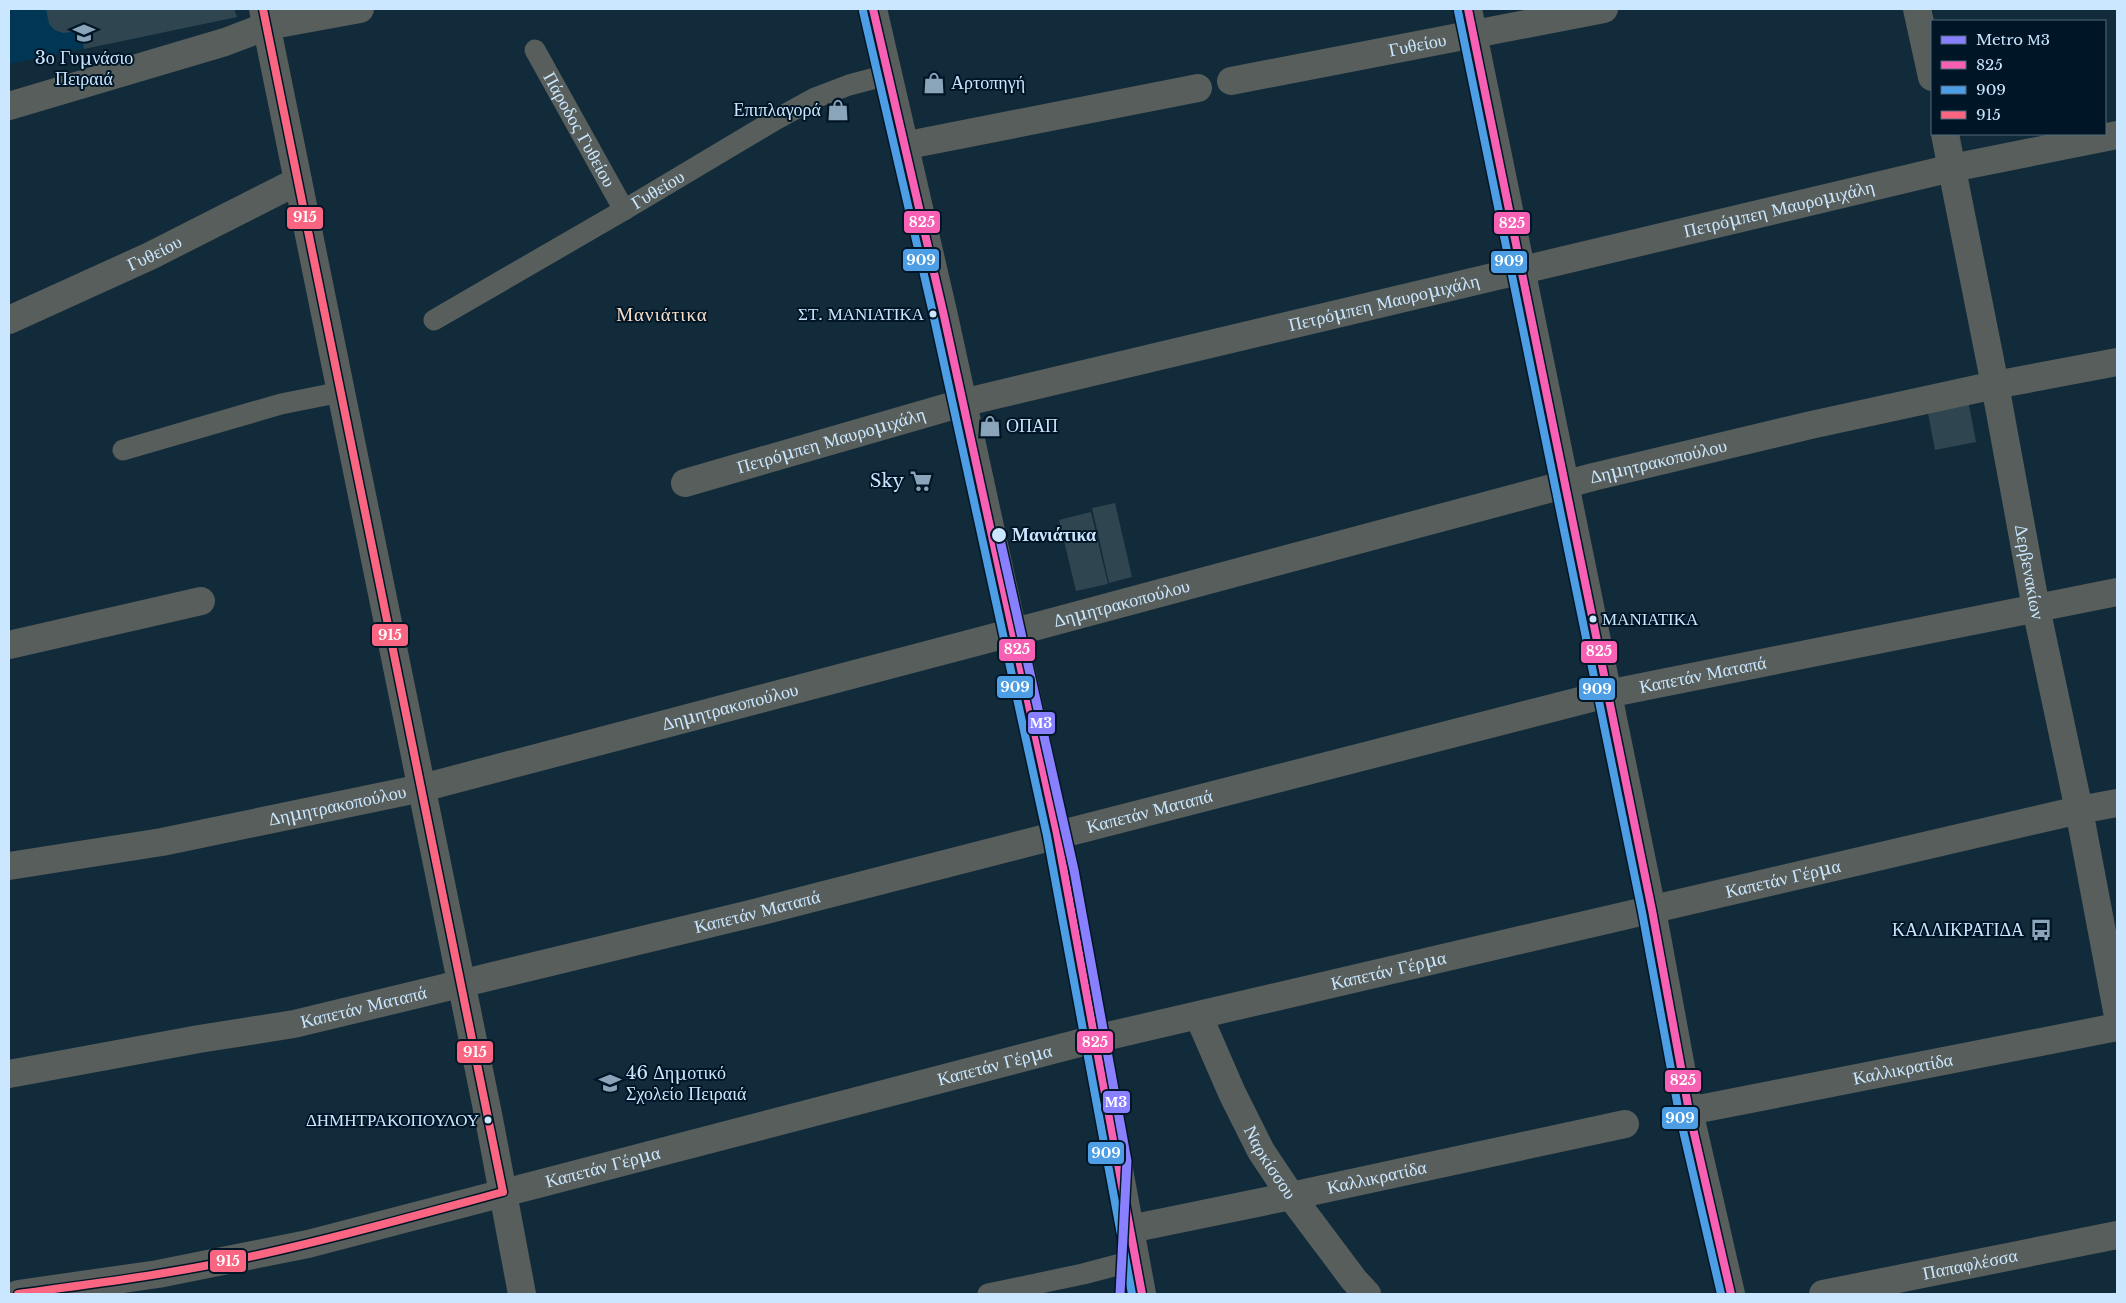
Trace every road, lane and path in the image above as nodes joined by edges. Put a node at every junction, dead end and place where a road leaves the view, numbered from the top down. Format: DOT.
graph roads {
  1 [pos="360,9"];
  2 [pos="873,9"];
  3 [pos="1604,9"];
  4 [pos="1917,9"];
  5 [pos="265,18"];
  6 [pos="1470,22"];
  7 [pos="535,50"];
  8 [pos="1931,72"];
  9 [pos="887,75"];
  10 [pos="1231,81"];
  11 [pos="1198,88"];
  12 [pos="9,106"];
  13 [pos="1945,135"];
  14 [pos="2117,135"];
  15 [pos="903,146"];
  16 [pos="1952,168"];
  17 [pos="298,181"];
  18 [pos="624,210"];
  19 [pos="1520,268"];
  20 [pos="9,320"];
  21 [pos="434,320"];
  22 [pos="2117,362"];
  23 [pos="1995,385"];
  24 [pos="341,392"];
  25 [pos="962,403"];
  26 [pos="123,450"];
  27 [pos="685,483"];
  28 [pos="1564,485"];
  29 [pos="2117,592"];
  30 [pos="200,601"];
  31 [pos="2036,608"];
  32 [pos="1012,633"];
  33 [pos="9,645"];
  34 [pos="1608,694"];
  35 [pos="422,788"];
  36 [pos="2117,803"];
  37 [pos="2079,810"];
  38 [pos="1057,834"];
  39 [pos="9,866"];
  40 [pos="1652,910"];
  41 [pos="461,983"];
  42 [pos="2117,1011"];
  43 [pos="1199,1017"];
  44 [pos="2117,1027"];
  45 [pos="1095,1039"];
  46 [pos="9,1074"];
  47 [pos="1689,1111"];
  48 [pos="1625,1124"];
  49 [pos="503,1192"];
  50 [pos="1291,1196"];
  51 [pos="1130,1229"];
  52 [pos="2117,1235"];
  53 [pos="1136,1260"];
  54 [pos="18,1294"];
  55 [pos="522,1294"];
  56 [pos="992,1294"];
  57 [pos="1142,1294"];
  58 [pos="1367,1294"];
  59 [pos="1731,1294"];
  60 [pos="1823,1294"];
  1 -- 5 [label="street"];
  2 -- 9 [label="street"];
  3 -- 6 [label="street, Γυθείου"];
  4 -- 8 [label="street"];
  5 -- 12 [label="street"];
  5 -- 17 [label="street"];
  6 -- 10 [label="street, Γυθείου"];
  6 -- 19 [label="street"];
  7 -- 18 [label="lane, Πάροδος Γυθείου"];
  9 -- 15 [label="street"];
  9 -- 18 [label="lane, Γυθείου"];
  11 -- 15 [label="street"];
  13 -- 16 [label="street, Δερβενακίων"];
  14 -- 16 [label="street, Πετρόμπεη Μαυρομιχάλη"];
  15 -- 25 [label="street"];
  16 -- 19 [label="street, Πετρόμπεη Μαυρομιχάλη"];
  16 -- 23 [label="street, Δερβενακίων"];
  17 -- 20 [label="street, Γυθείου"];
  17 -- 24 [label="street"];
  18 -- 21 [label="lane, Γυθείου"];
  19 -- 25 [label="street, Πετρόμπεη Μαυρομιχάλη"];
  19 -- 28 [label="street"];
  22 -- 23 [label="street, Δημητρακοπούλου"];
  23 -- 28 [label="street, Δημητρακοπούλου"];
  23 -- 31 [label="street, Δερβενακίων"];
  24 -- 26 [label="lane"];
  24 -- 35 [label="street"];
  25 -- 27 [label="street, Πετρόμπεη Μαυρομιχάλη"];
  25 -- 32 [label="street"];
  28 -- 32 [label="street, Δημητρακοπούλου"];
  28 -- 34 [label="street"];
  29 -- 31 [label="street, Καπετάν Ματαπά"];
  30 -- 33 [label="street"];
  31 -- 34 [label="street, Καπετάν Ματαπά"];
  31 -- 37 [label="street, Δερβενακίων"];
  32 -- 35 [label="street, Δημητρακοπούλου"];
  32 -- 38 [label="street"];
  34 -- 38 [label="street, Καπετάν Ματαπά"];
  34 -- 40 [label="street"];
  35 -- 39 [label="street, Δημητρακοπούλου"];
  35 -- 41 [label="street"];
  36 -- 37 [label="street, Καπετάν Γέρμα"];
  37 -- 40 [label="street, Καπετάν Γέρμα"];
  37 -- 42 [label="street, Δερβενακίων"];
  38 -- 41 [label="street, Καπετάν Ματαπά"];
  38 -- 45 [label="street"];
  40 -- 43 [label="street, Καπετάν Γέρμα"];
  40 -- 47 [label="street"];
  41 -- 46 [label="street, Καπετάν Ματαπά"];
  41 -- 49 [label="street"];
  43 -- 45 [label="street, Καπετάν Γέρμα"];
  43 -- 50 [label="street, Ναρκίσσου"];
  44 -- 47 [label="street, Καλλικρατίδα"];
  45 -- 49 [label="street, Καπετάν Γέρμα"];
  45 -- 51 [label="street"];
  47 -- 59 [label="street"];
  48 -- 50 [label="street, Καλλικρατίδα"];
  49 -- 54 [label="street, Καπετάν Γέρμα"];
  49 -- 55 [label="street"];
  50 -- 51 [label="street, Καλλικρατίδα"];
  50 -- 58 [label="street, Ναρκίσσου"];
  51 -- 53 [label="street"];
  52 -- 60 [label="street, Παπαφλέσσα"];
  53 -- 56 [label="lane"];
  53 -- 57 [label="street"];
}
